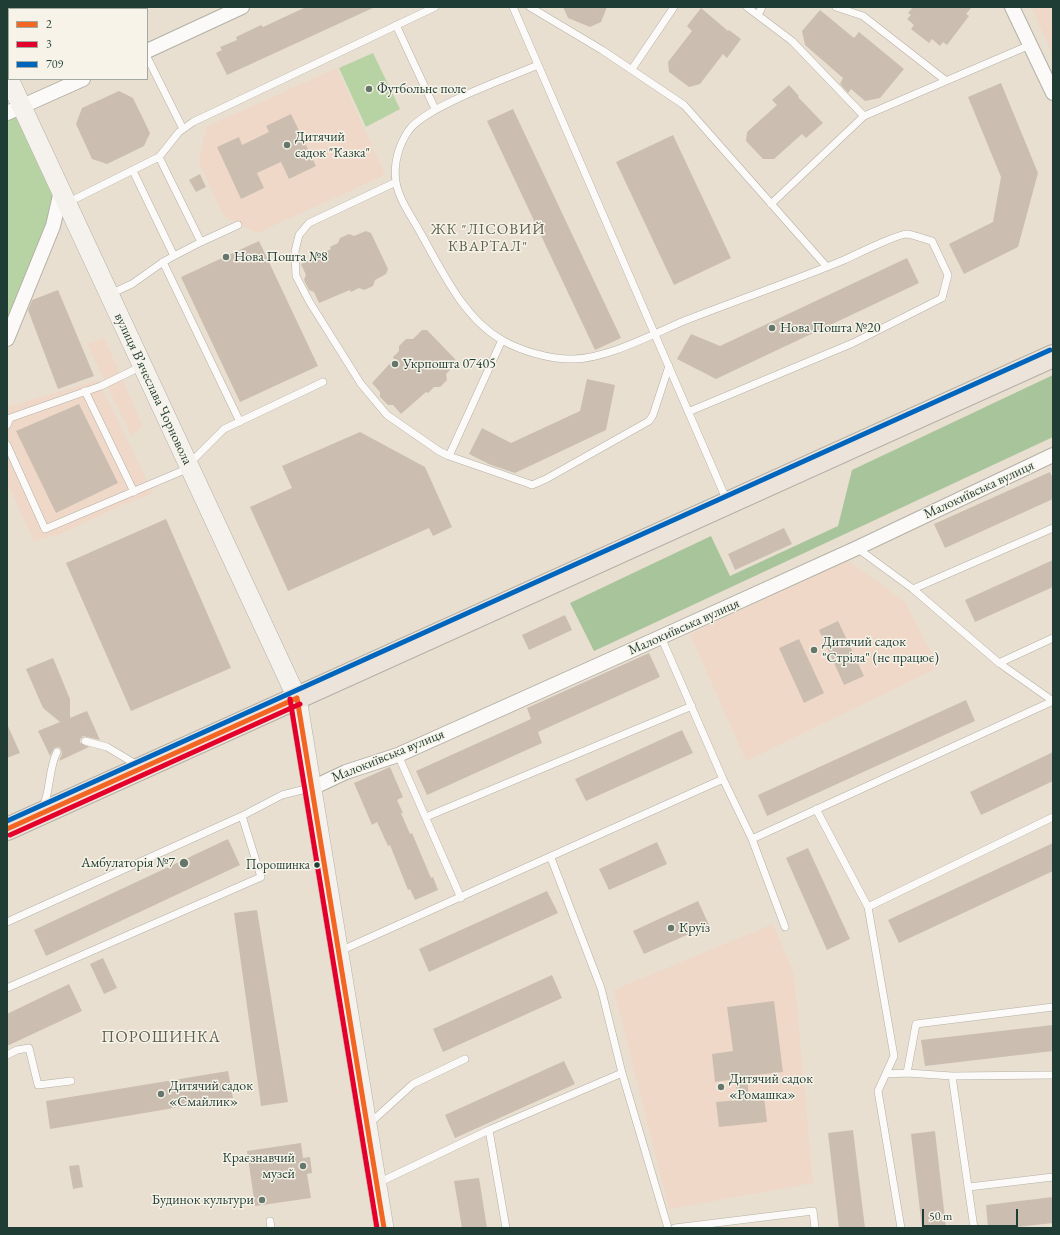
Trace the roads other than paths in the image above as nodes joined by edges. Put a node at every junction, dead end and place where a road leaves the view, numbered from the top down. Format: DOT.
graph roads {
  1 [pos="242,7"];
  2 [pos="435,7"];
  3 [pos="513,7"];
  4 [pos="530,7"];
  5 [pos="674,7"];
  6 [pos="747,7"];
  7 [pos="762,7"];
  8 [pos="836,7"];
  9 [pos="1012,7"];
  10 [pos="758,15"];
  11 [pos="396,25"];
  12 [pos="1030,44"];
  13 [pos="148,51"];
  14 [pos="148,59"];
  15 [pos="538,65"];
  16 [pos="632,69"];
  17 [pos="9,80"];
  18 [pos="81,80"];
  19 [pos="945,80"];
  20 [pos="1053,93"];
  21 [pos="14,109"];
  22 [pos="435,110"];
  23 [pos="864,116"];
  24 [pos="183,129"];
  25 [pos="159,157"];
  26 [pos="133,171"];
  27 [pos="396,182"];
  28 [pos="64,197"];
  29 [pos="771,204"];
  30 [pos="238,225"];
  31 [pos="201,242"];
  32 [pos="174,256"];
  33 [pos="162,262"];
  34 [pos="827,267"];
  35 [pos="109,294"];
  36 [pos="655,336"];
  37 [pos="7,339"];
  38 [pos="502,340"];
  39 [pos="1053,356"];
  40 [pos="143,366"];
  41 [pos="670,366"];
  42 [pos="323,382"];
  43 [pos="85,391"];
  44 [pos="688,412"];
  45 [pos="240,422"];
  46 [pos="7,425"];
  47 [pos="7,445"];
  48 [pos="1053,455"];
  49 [pos="449,456"];
  50 [pos="189,466"];
  51 [pos="134,492"];
  52 [pos="728,504"];
  53 [pos="1053,528"];
  54 [pos="857,548"];
  55 [pos="913,589"];
  56 [pos="661,637"];
  57 [pos="1053,638"];
  58 [pos="999,663"];
  59 [pos="297,698"];
  60 [pos="1053,701"];
  61 [pos="692,706"];
  62 [pos="85,741"];
  63 [pos="57,752"];
  64 [pos="398,755"];
  65 [pos="140,768"];
  66 [pos="723,779"];
  67 [pos="312,788"];
  68 [pos="816,810"];
  69 [pos="40,813"];
  70 [pos="242,816"];
  71 [pos="426,817"];
  72 [pos="1053,817"];
  73 [pos="7,829"];
  74 [pos="752,839"];
  75 [pos="551,858"];
  76 [pos="461,898"];
  77 [pos="868,907"];
  78 [pos="7,922"];
  79 [pos="785,927"];
  80 [pos="339,951"];
  81 [pos="7,988"];
  82 [pos="1053,1007"];
  83 [pos="7,1054"];
  84 [pos="465,1059"];
  85 [pos="622,1073"];
  86 [pos="907,1073"];
  87 [pos="886,1074"];
  88 [pos="1053,1075"];
  89 [pos="952,1076"];
  90 [pos="71,1081"];
  91 [pos="368,1125"];
  92 [pos="489,1130"];
  93 [pos="1053,1177"];
  94 [pos="376,1184"];
  95 [pos="969,1187"];
  96 [pos="384,1228"];
  97 [pos="506,1228"];
  98 [pos="668,1228"];
  99 [pos="675,1228"];
  100 [pos="815,1228"];
  101 [pos="900,1228"];
  102 [pos="974,1228"];
  1 -- 13 [label="street"];
  2 -- 11 [label="lane"];
  3 -- 15 [label="lane"];
  4 -- 16 [label="lane"];
  5 -- 16 [label="lane"];
  6 -- 10 [label="lane"];
  7 -- 10 [label="lane"];
  8 -- 19 [label="lane"];
  9 -- 12 [label="street"];
  10 -- 23 [label="lane"];
  11 -- 22 [label="lane"];
  11 -- 24 [label="lane"];
  12 -- 19 [label="lane"];
  12 -- 20 [label="street"];
  14 -- 24 [label="lane"];
  15 -- 22 [label="lane"];
  15 -- 36 [label="lane"];
  16 -- 29 [label="lane"];
  17 -- 21 [label="street, вулиця Вʼячеслава Чорновола"];
  18 -- 21 [label="street"];
  19 -- 23 [label="lane"];
  21 -- 28 [label="street, вулиця Вʼячеслава Чорновола"];
  22 -- 27 [label="lane"];
  23 -- 29 [label="lane"];
  24 -- 25 [label="lane"];
  25 -- 26 [label="lane"];
  25 -- 31 [label="lane"];
  26 -- 28 [label="lane"];
  26 -- 32 [label="lane"];
  27 -- 38 [label="lane"];
  27 -- 49 [label="lane"];
  28 -- 35 [label="street, вулиця Вʼячеслава Чорновола"];
  28 -- 37 [label="street"];
  29 -- 34 [label="lane"];
  30 -- 31 [label="lane"];
  31 -- 32 [label="lane"];
  32 -- 33 [label="lane"];
  33 -- 35 [label="lane"];
  33 -- 45 [label="lane"];
  34 -- 36 [label="lane"];
  34 -- 44 [label="lane"];
  35 -- 40 [label="street, вулиця Вʼячеслава Чорновола"];
  36 -- 38 [label="lane"];
  36 -- 41 [label="lane"];
  38 -- 49 [label="lane"];
  39 -- 52 [label="main road"];
  40 -- 43 [label="lane"];
  40 -- 50 [label="street, вулиця Вʼячеслава Чорновола"];
  41 -- 44 [label="lane"];
  41 -- 49 [label="lane"];
  42 -- 45 [label="lane"];
  43 -- 46 [label="lane"];
  43 -- 51 [label="lane"];
  44 -- 52 [label="lane"];
  45 -- 50 [label="lane"];
  47 -- 51 [label="lane"];
  48 -- 54 [label="street, Малокиївська вулиця"];
  50 -- 51 [label="lane"];
  50 -- 59 [label="street, вулиця Вʼячеслава Чорновола"];
  52 -- 59 [label="main road"];
  53 -- 55 [label="lane"];
  54 -- 55 [label="lane"];
  54 -- 56 [label="street, Малокиївська вулиця"];
  55 -- 58 [label="lane"];
  56 -- 61 [label="lane"];
  56 -- 64 [label="street, Малокиївська вулиця"];
  57 -- 58 [label="lane"];
  58 -- 60 [label="lane"];
  59 -- 65 [label="main road"];
  59 -- 67 [label="street, вулиця Вʼячеслава Чорновола"];
  60 -- 68 [label="lane"];
  61 -- 66 [label="lane"];
  61 -- 71 [label="lane"];
  62 -- 65 [label="lane"];
  63 -- 69 [label="lane"];
  64 -- 67 [label="street, Малокиївська вулиця"];
  64 -- 71 [label="lane"];
  65 -- 69 [label="main road"];
  66 -- 74 [label="lane"];
  66 -- 75 [label="lane"];
  67 -- 70 [label="lane"];
  67 -- 80 [label="street, вулиця Вʼячеслава Чорновола"];
  68 -- 74 [label="lane"];
  68 -- 77 [label="lane"];
  69 -- 73 [label="main road"];
  70 -- 78 [label="lane"];
  70 -- 81 [label="lane"];
  71 -- 76 [label="lane"];
  72 -- 77 [label="lane"];
  74 -- 79 [label="lane"];
  75 -- 76 [label="lane"];
  75 -- 85 [label="lane"];
  76 -- 80 [label="lane"];
  77 -- 87 [label="lane"];
  80 -- 91 [label="street, вулиця Вʼячеслава Чорновола"];
  82 -- 86 [label="lane"];
  83 -- 90 [label="lane"];
  84 -- 91 [label="lane"];
  85 -- 92 [label="lane"];
  85 -- 98 [label="lane"];
  86 -- 87 [label="lane"];
  86 -- 89 [label="lane"];
  87 -- 101 [label="lane"];
  88 -- 89 [label="lane"];
  89 -- 95 [label="lane"];
  91 -- 94 [label="street, вулиця Вʼячеслава Чорновола"];
  92 -- 94 [label="lane"];
  92 -- 97 [label="lane"];
  93 -- 95 [label="lane"];
  94 -- 96 [label="street, вулиця Вʼячеслава Чорновола"];
  95 -- 102 [label="lane"];
  99 -- 100 [label="lane"];
}
